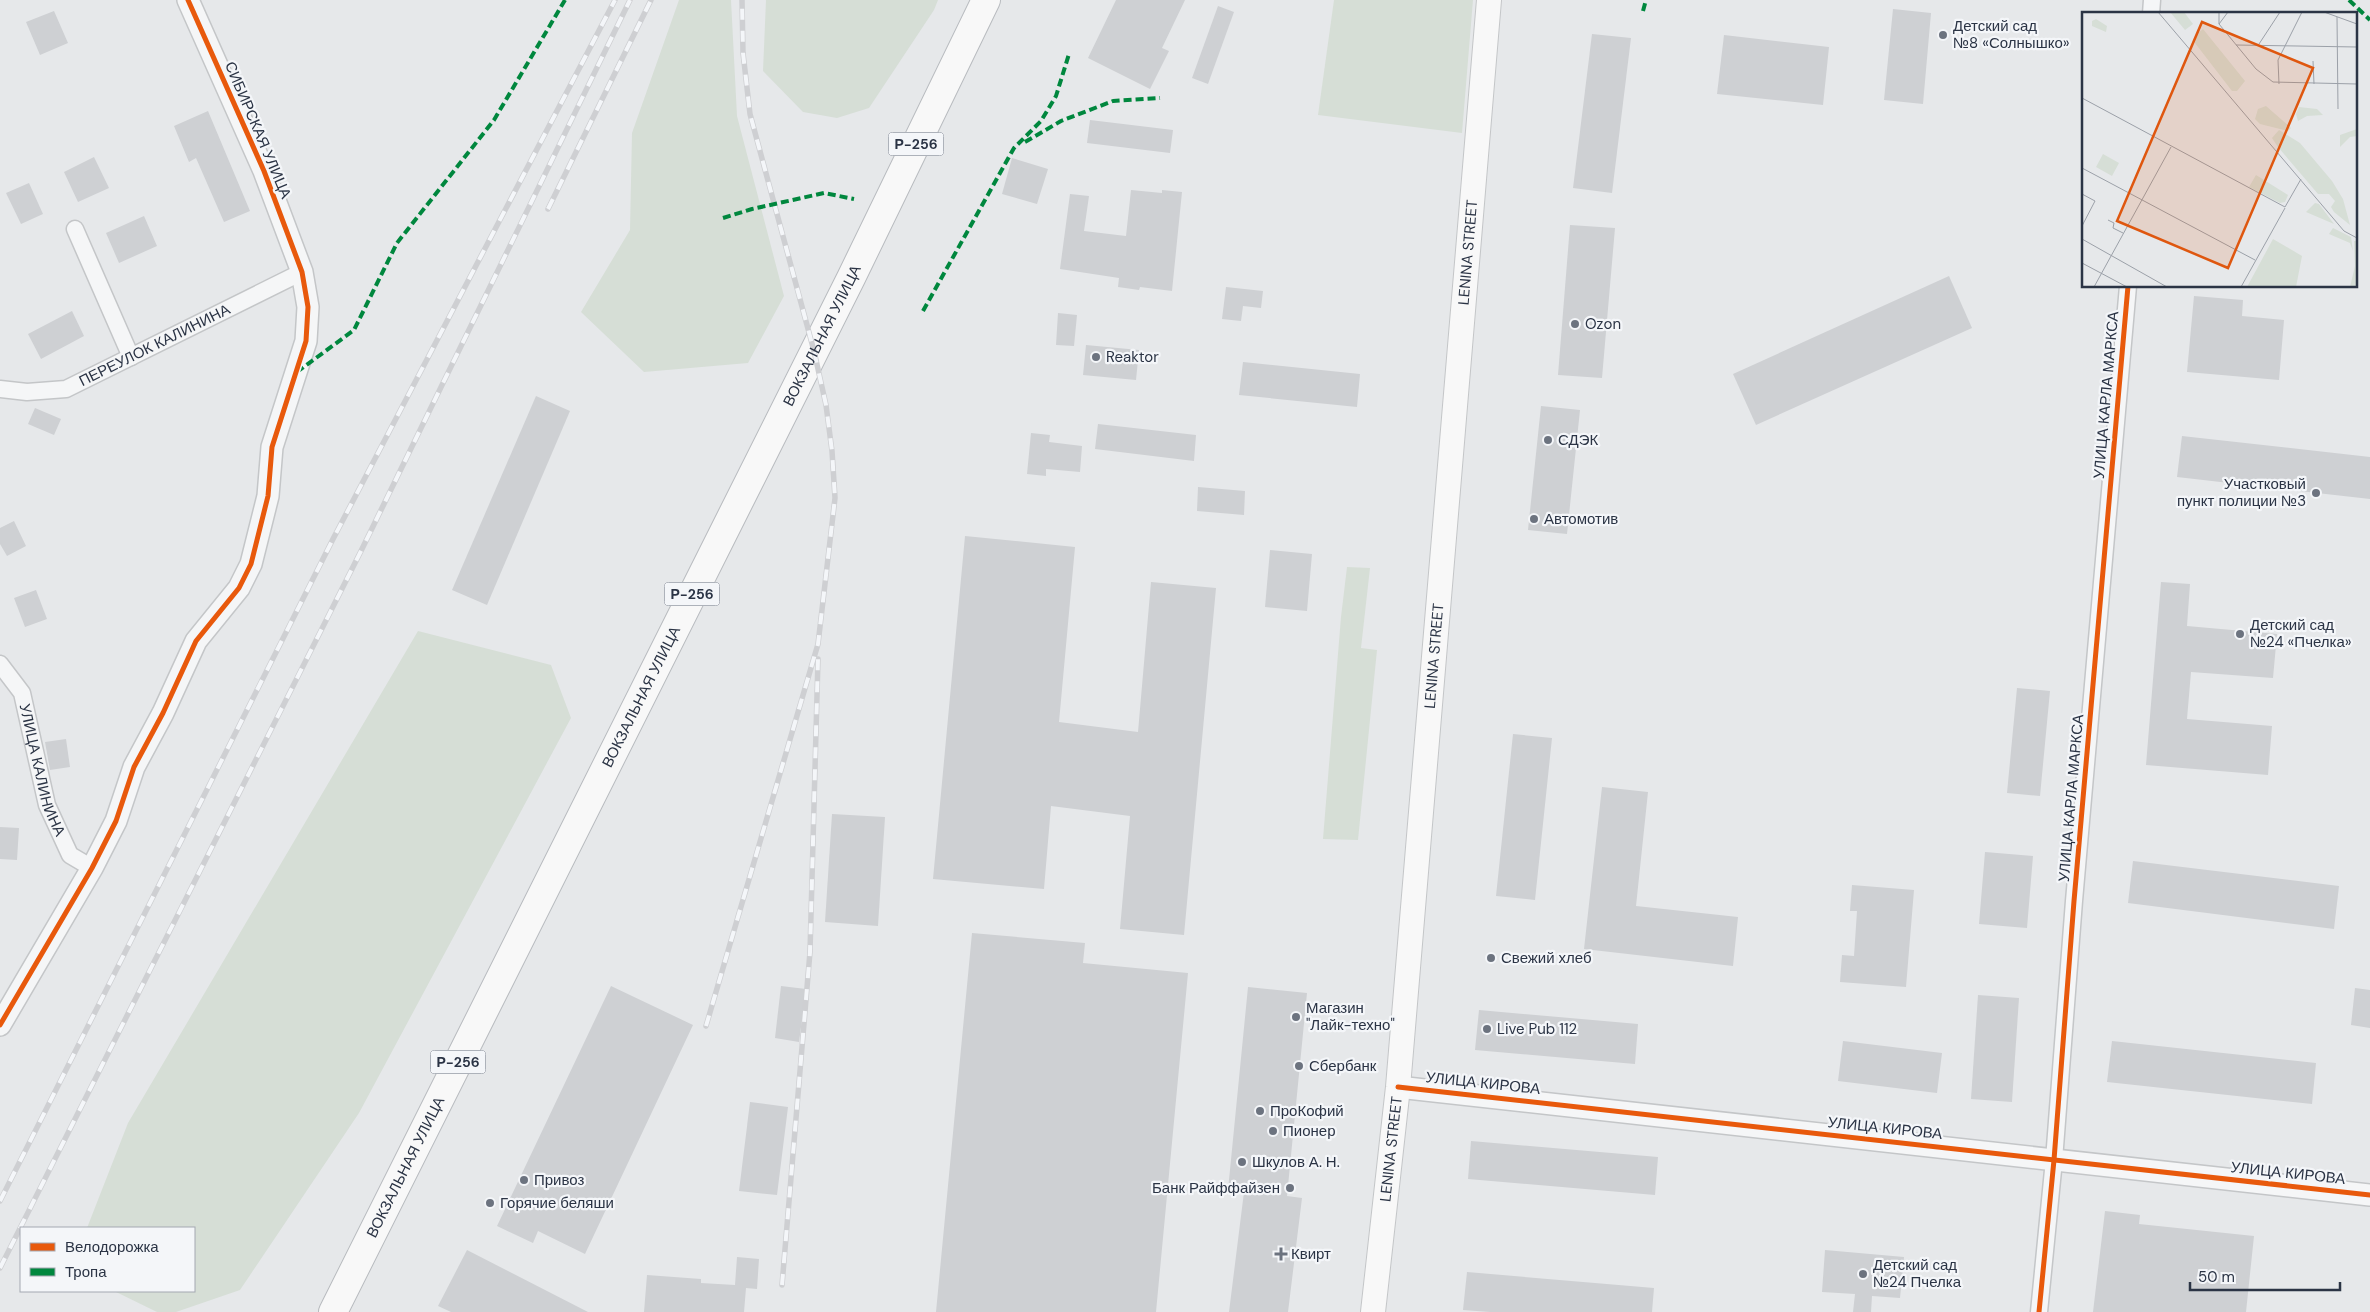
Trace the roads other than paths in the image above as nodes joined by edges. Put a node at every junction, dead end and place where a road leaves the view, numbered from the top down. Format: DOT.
graph roads {
  1 [pos="188,0"];
  2 [pos="986,0"];
  3 [pos="1489,0"];
  4 [pos="75,229"];
  5 [pos="302,272"];
  6 [pos="2128,288"];
  7 [pos="131,357"];
  8 [pos="0,389"];
  9 [pos="0,664"];
  10 [pos="92,868"];
  11 [pos="0,1025"];
  12 [pos="1398,1087"];
  13 [pos="2054,1160"];
  14 [pos="2370,1195"];
  15 [pos="333,1312"];
  16 [pos="1373,1312"];
  17 [pos="2039,1312"];
  1 -- 5 [label="street, СИБИРСКАЯ УЛИЦА"];
  2 -- 15 [label="highway, ВОКЗАЛЬНАЯ УЛИЦА / Р-256"];
  3 -- 12 [label="main road, LENINA STREET"];
  4 -- 7 [label="street"];
  5 -- 7 [label="street, ПЕРЕУЛОК КАЛИНИНА"];
  5 -- 10 [label="street, СИБИРСКАЯ УЛИЦА"];
  6 -- 13 [label="street, УЛИЦА КАРЛА МАРКСА"];
  7 -- 8 [label="street, ПЕРЕУЛОК КАЛИНИНА"];
  9 -- 10 [label="street, УЛИЦА КАЛИНИНА"];
  10 -- 11 [label="street, СИБИРСКАЯ УЛИЦА"];
  12 -- 13 [label="street, УЛИЦА КИРОВА"];
  12 -- 16 [label="main road, LENINA STREET"];
  13 -- 14 [label="street, УЛИЦА КИРОВА"];
  13 -- 17 [label="street, УЛИЦА КАРЛА МАРКСА"];
}
